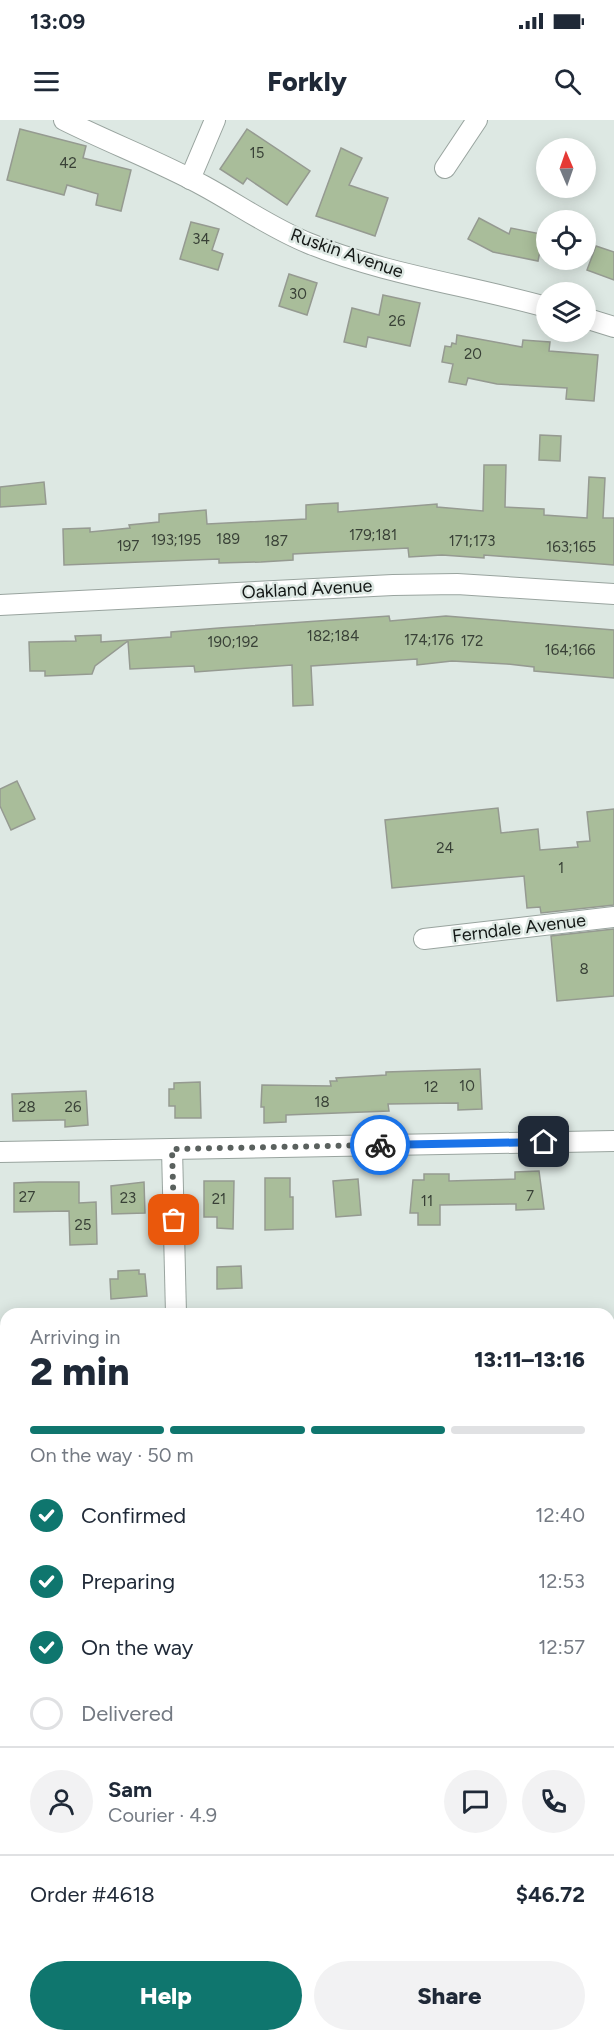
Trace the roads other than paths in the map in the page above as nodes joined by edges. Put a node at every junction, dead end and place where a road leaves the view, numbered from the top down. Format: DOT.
graph roads {
  1 [pos="64,120"];
  2 [pos="215,120"];
  3 [pos="477,120"];
  4 [pos="446,168"];
  5 [pos="190,179"];
  6 [pos="536,305"];
  7 [pos="596,321"];
  8 [pos="614,327"];
  9 [pos="614,594"];
  10 [pos="0,605"];
  11 [pos="614,917"];
  12 [pos="424,939"];
  13 [pos="614,1141"];
  14 [pos="172,1149"];
  15 [pos="0,1152"];
  16 [pos="176,1308"];
  1 -- 5 [label="street, Ruskin Avenue"];
  2 -- 5 [label="street"];
  3 -- 4 [label="street"];
  5 -- 6 [label="street, Ruskin Avenue"];
  7 -- 8 [label="street"];
  9 -- 10 [label="street, Oakland Avenue"];
  11 -- 12 [label="street, Ferndale Avenue"];
  13 -- 14 [label="street"];
  14 -- 15 [label="street"];
  14 -- 16 [label="street"];
}
